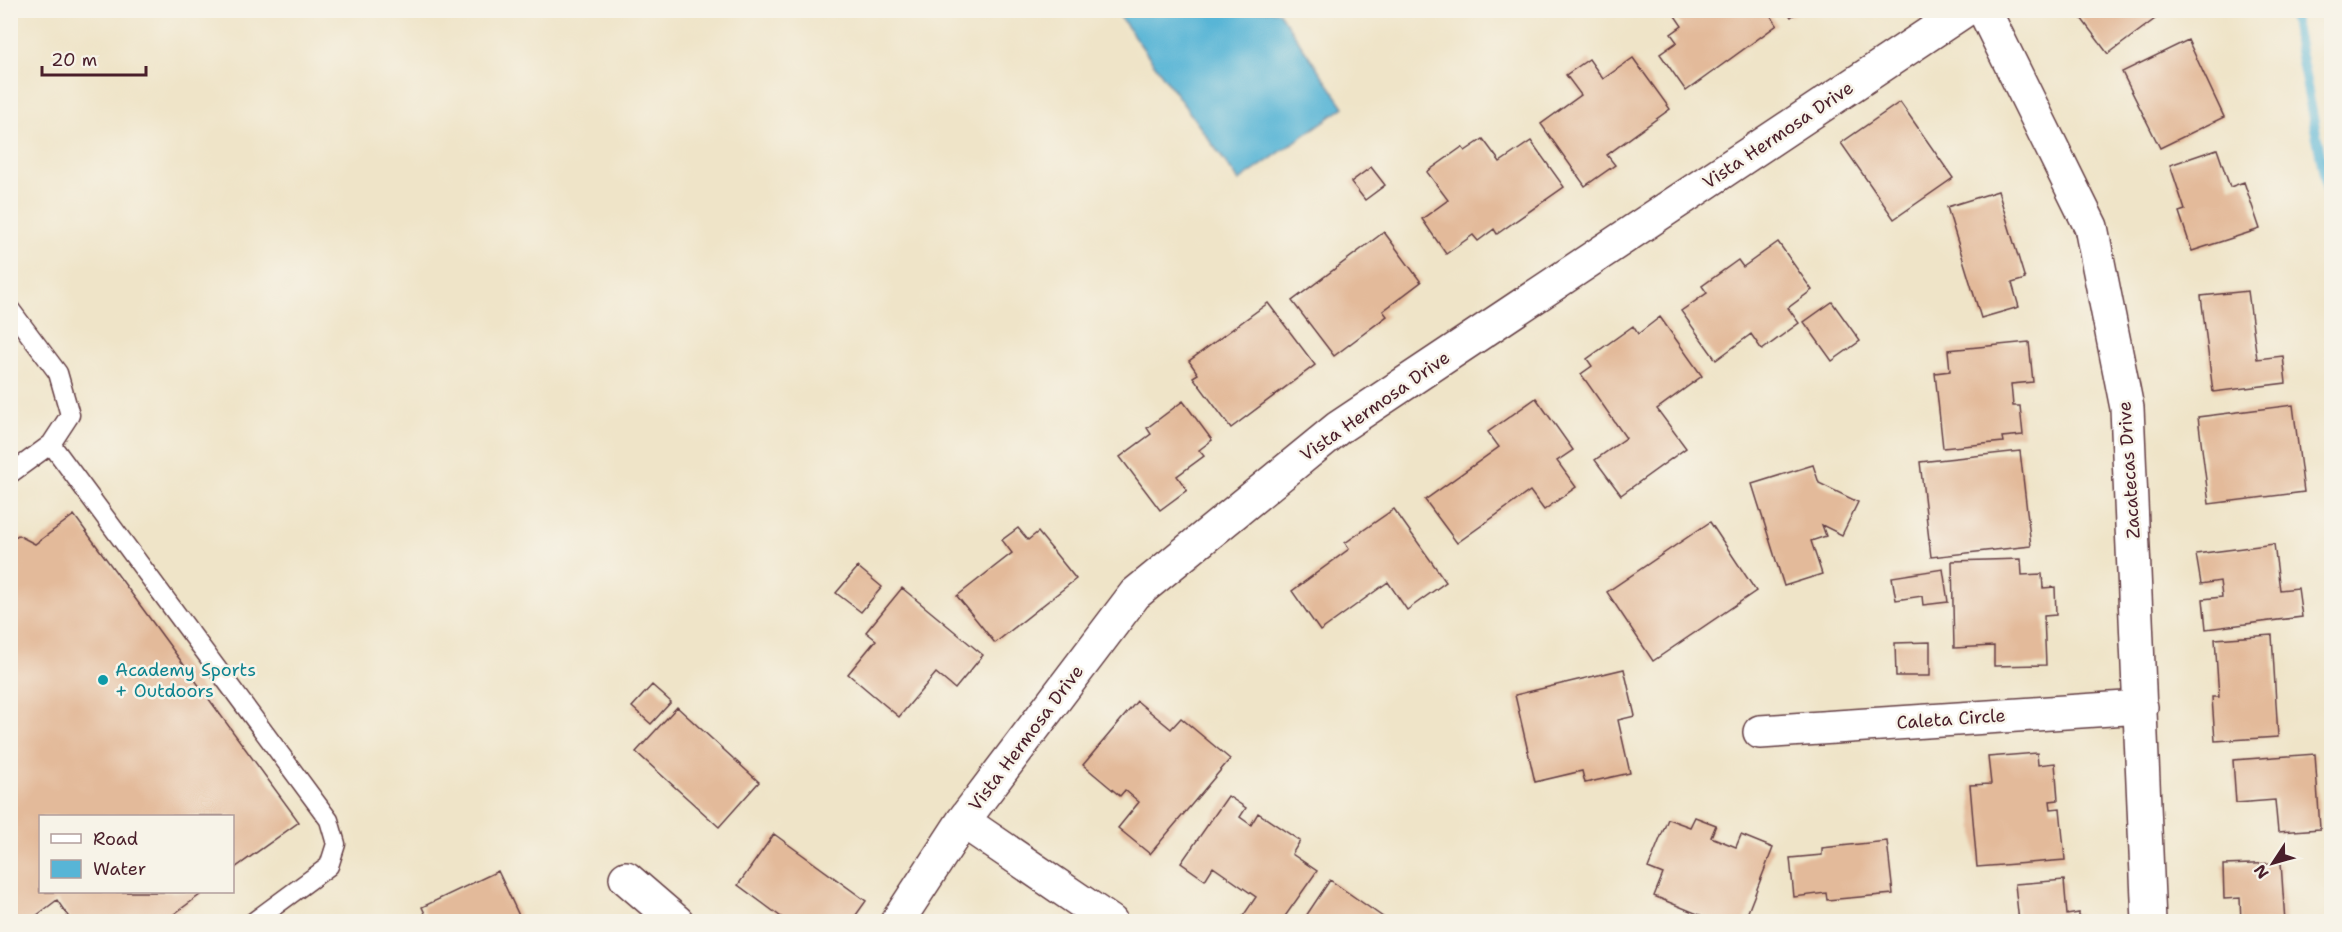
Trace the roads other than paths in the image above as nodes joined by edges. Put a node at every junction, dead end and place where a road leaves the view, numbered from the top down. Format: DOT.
graph roads {
  1 [pos="1965,10"];
  2 [pos="1984,10"];
  3 [pos="10,309"];
  4 [pos="51,444"];
  5 [pos="10,474"];
  6 [pos="2141,707"];
  7 [pos="1760,732"];
  8 [pos="963,821"];
  9 [pos="626,878"];
  10 [pos="253,921"];
  11 [pos="677,921"];
  12 [pos="897,921"];
  13 [pos="1111,921"];
  14 [pos="2149,921"];
  1 -- 8 [label="street, Vista Hermosa Drive"];
  2 -- 6 [label="street, Zacatecas Drive"];
  3 -- 4 [label="lane"];
  4 -- 5 [label="lane"];
  4 -- 10 [label="lane"];
  6 -- 7 [label="street, Caleta Circle"];
  6 -- 14 [label="street, Zacatecas Drive"];
  8 -- 12 [label="street, Vista Hermosa Drive"];
  8 -- 13 [label="street"];
  9 -- 11 [label="street"];
}
